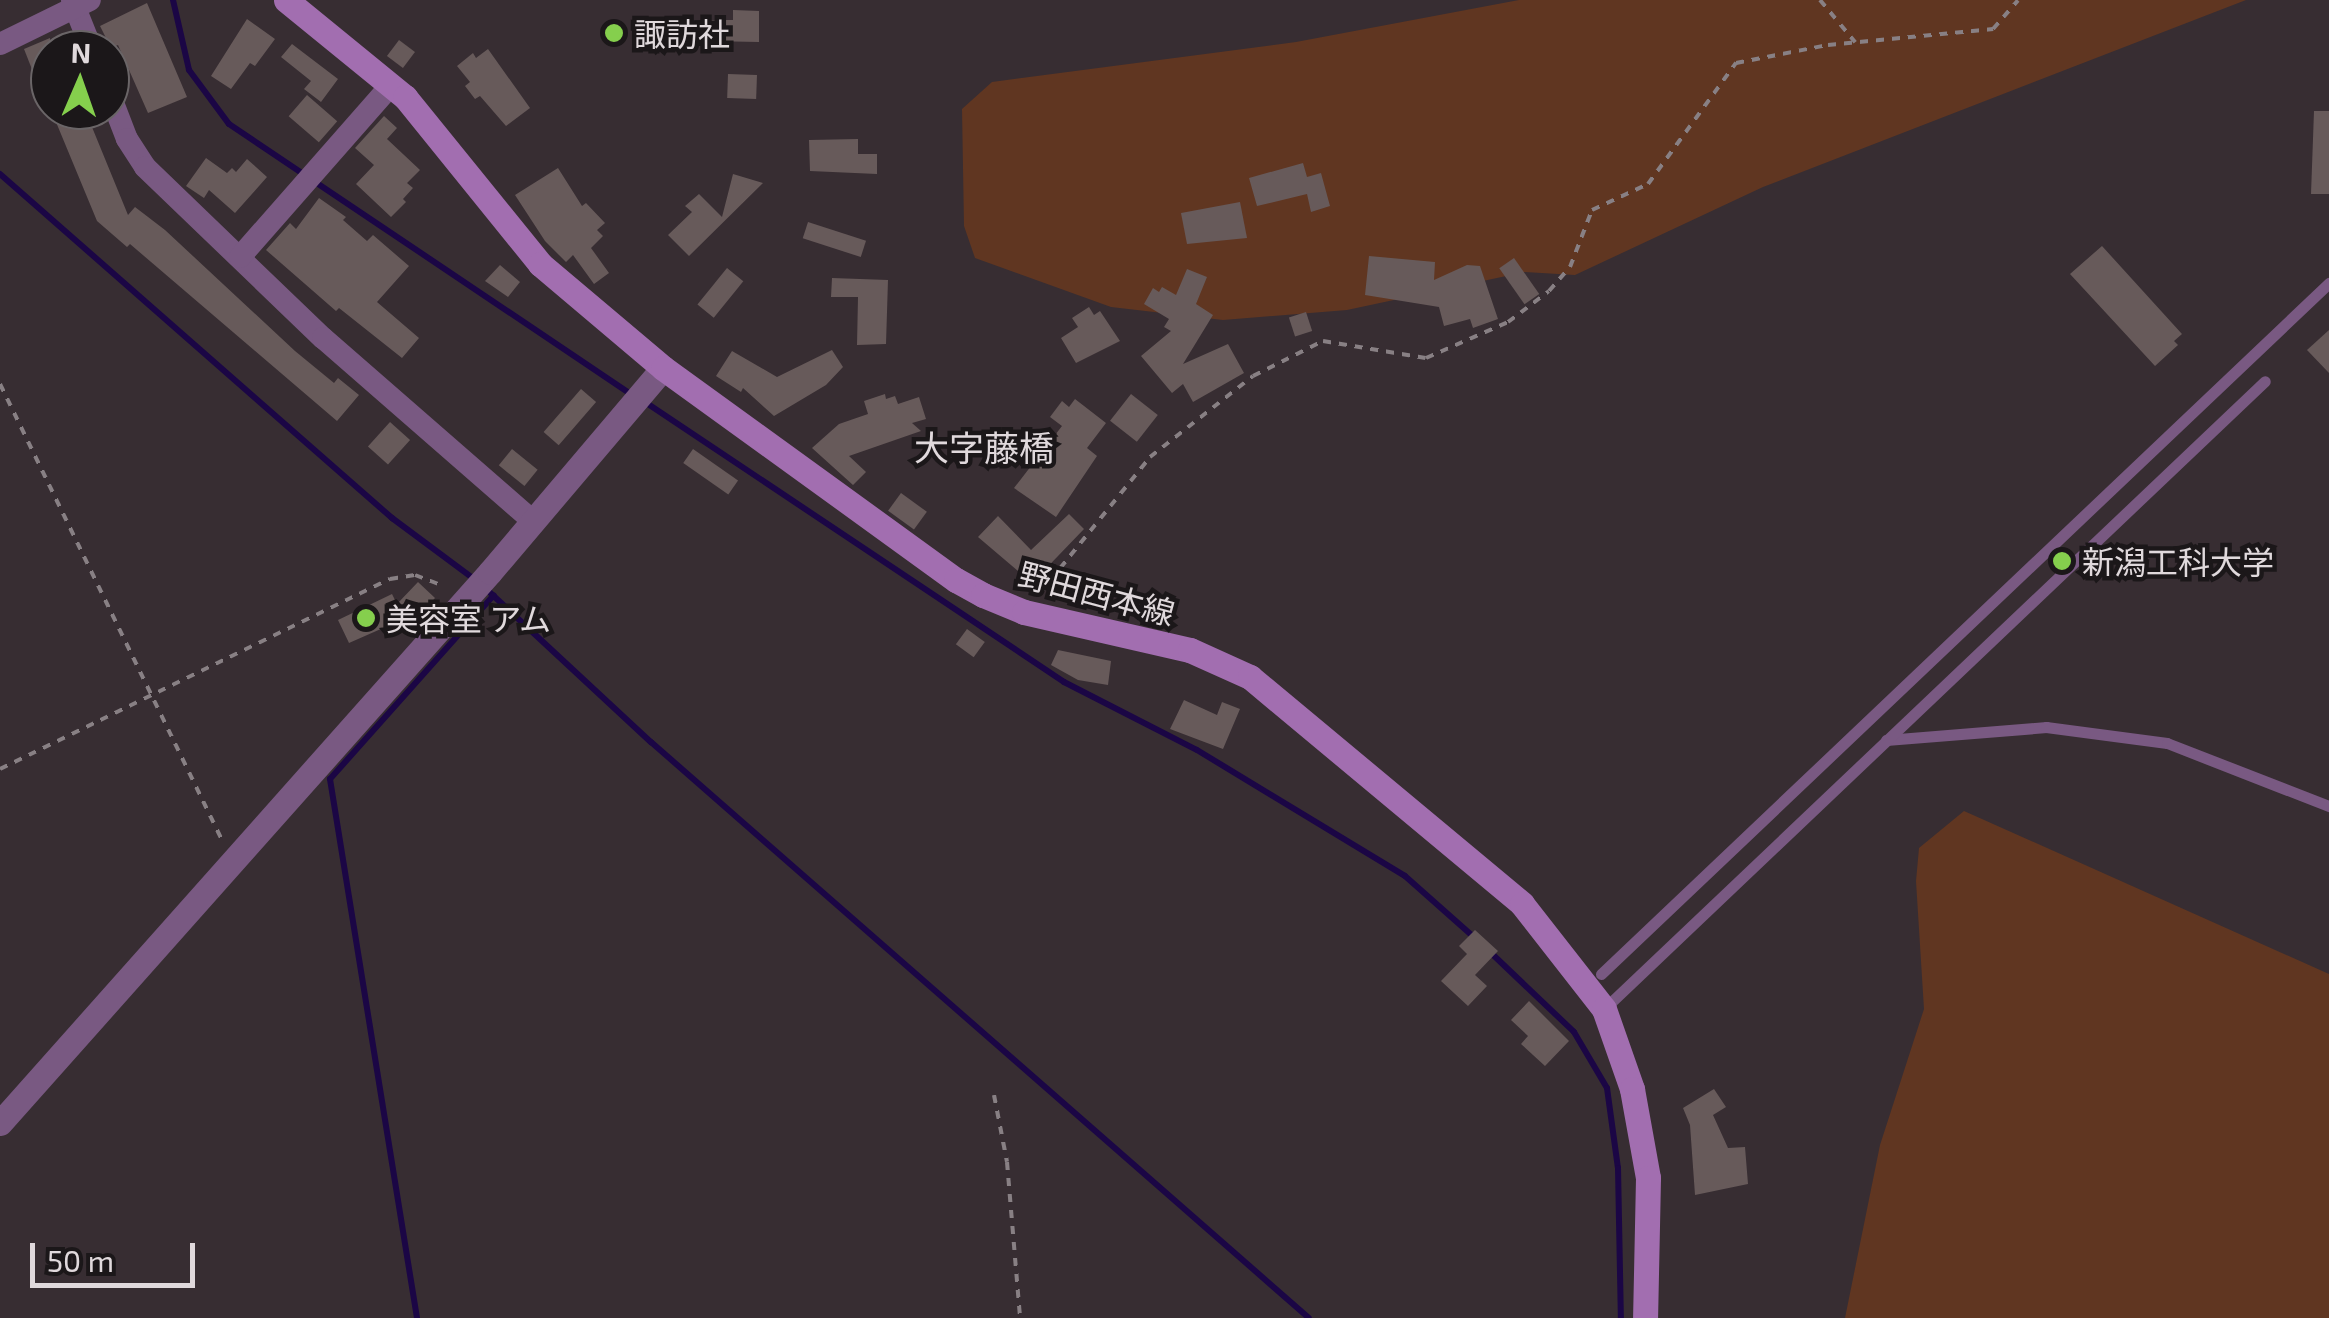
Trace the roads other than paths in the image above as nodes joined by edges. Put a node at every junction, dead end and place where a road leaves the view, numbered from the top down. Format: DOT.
graph roads {
  1 [pos="286,0"];
  2 [pos="79,2"];
  3 [pos="87,30"];
  4 [pos="0,44"];
  5 [pos="392,85"];
  6 [pos="125,130"];
  7 [pos="240,256"];
  8 [pos="2329,283"];
  9 [pos="664,368"];
  10 [pos="2266,380"];
  11 [pos="534,522"];
  12 [pos="1886,740"];
  13 [pos="2329,806"];
  14 [pos="1602,974"];
  15 [pos="1604,1009"];
  16 [pos="0,1123"];
  17 [pos="1645,1318"];
  1 -- 5 [label="main road, 野田西本線"];
  2 -- 3 [label="street"];
  2 -- 4 [label="street"];
  5 -- 7 [label="street"];
  5 -- 9 [label="main road, 野田西本線"];
  6 -- 7 [label="street"];
  7 -- 11 [label="street"];
  8 -- 14 [label="lane"];
  9 -- 11 [label="street"];
  9 -- 15 [label="main road, 野田西本線"];
  10 -- 12 [label="lane"];
  11 -- 16 [label="street"];
  12 -- 13 [label="lane"];
  12 -- 15 [label="lane"];
  15 -- 17 [label="main road, 野田西本線"];
}
